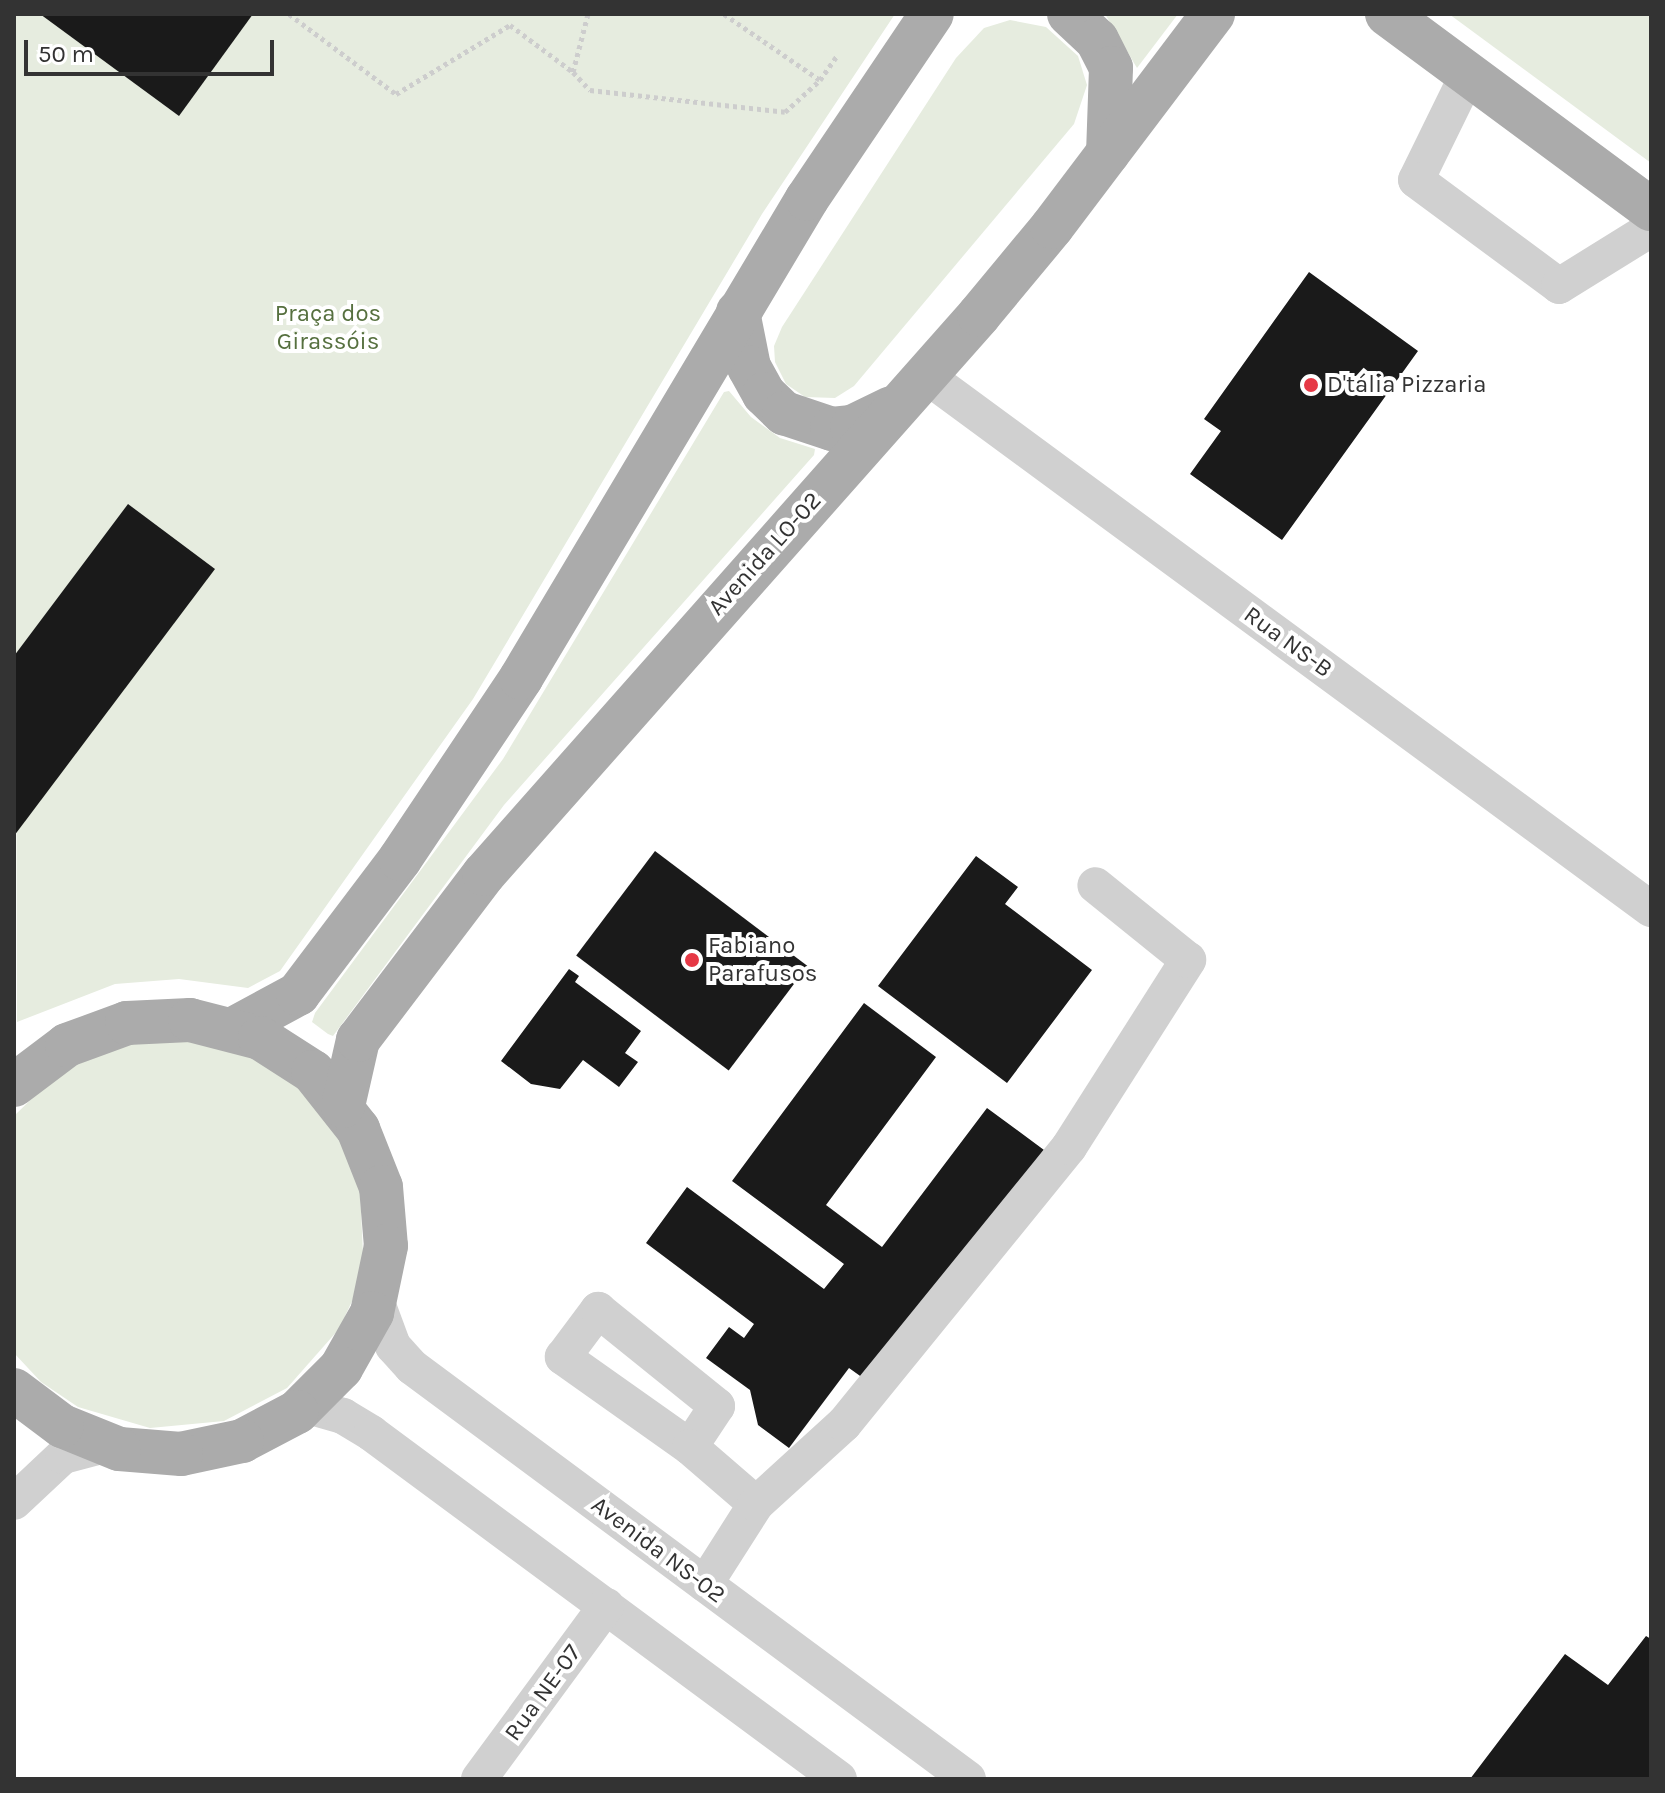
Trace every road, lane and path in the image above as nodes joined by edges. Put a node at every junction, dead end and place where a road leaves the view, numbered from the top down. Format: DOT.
graph roads {
  1 [pos="289,14"];
  2 [pos="588,14"];
  3 [pos="724,14"];
  4 [pos="932,14"];
  5 [pos="1069,14"];
  6 [pos="1213,14"];
  7 [pos="1387,14"];
  8 [pos="837,56"];
  9 [pos="573,72"];
  10 [pos="1468,74"];
  11 [pos="820,80"];
  12 [pos="1108,153"];
  13 [pos="1651,209"];
  14 [pos="1651,229"];
  15 [pos="738,312"];
  16 [pos="913,389"];
  17 [pos="1095,885"];
  18 [pos="1651,909"];
  19 [pos="235,1028"];
  20 [pos="20,1071"];
  21 [pos="343,1106"];
  22 [pos="376,1300"];
  23 [pos="14,1390"];
  24 [pos="304,1405"];
  25 [pos="105,1445"];
  26 [pos="690,1447"];
  27 [pos="14,1502"];
  28 [pos="756,1504"];
  29 [pos="705,1584"];
  30 [pos="606,1606"];
  31 [pos="479,1779"];
  32 [pos="839,1779"];
  33 [pos="968,1779"];
  1 -- 9 [label="path"];
  2 -- 9 [label="path"];
  3 -- 11 [label="path"];
  4 -- 15 [label="main road"];
  5 -- 12 [label="main road"];
  6 -- 12 [label="main road, Avenida LO-02"];
  7 -- 10 [label="main road"];
  8 -- 11 [label="path"];
  9 -- 11 [label="path"];
  10 -- 13 [label="main road"];
  10 -- 14 [label="street"];
  12 -- 16 [label="main road, Avenida LO-02"];
  15 -- 16 [label="main road"];
  15 -- 19 [label="main road"];
  16 -- 18 [label="street, Rua NS-B"];
  16 -- 21 [label="main road, Avenida LO-02"];
  17 -- 28 [label="street"];
  19 -- 20 [label="main road"];
  19 -- 21 [label="main road"];
  21 -- 22 [label="main road"];
  22 -- 24 [label="main road"];
  22 -- 29 [label="street, Avenida NS-02"];
  23 -- 25 [label="main road"];
  24 -- 25 [label="main road"];
  24 -- 30 [label="street"];
  25 -- 27 [label="street"];
  26 -- 28 [label="street"];
  28 -- 29 [label="street"];
  29 -- 33 [label="street, Avenida NS-02"];
  30 -- 31 [label="street, Rua NE-07"];
  30 -- 32 [label="street"];
}
